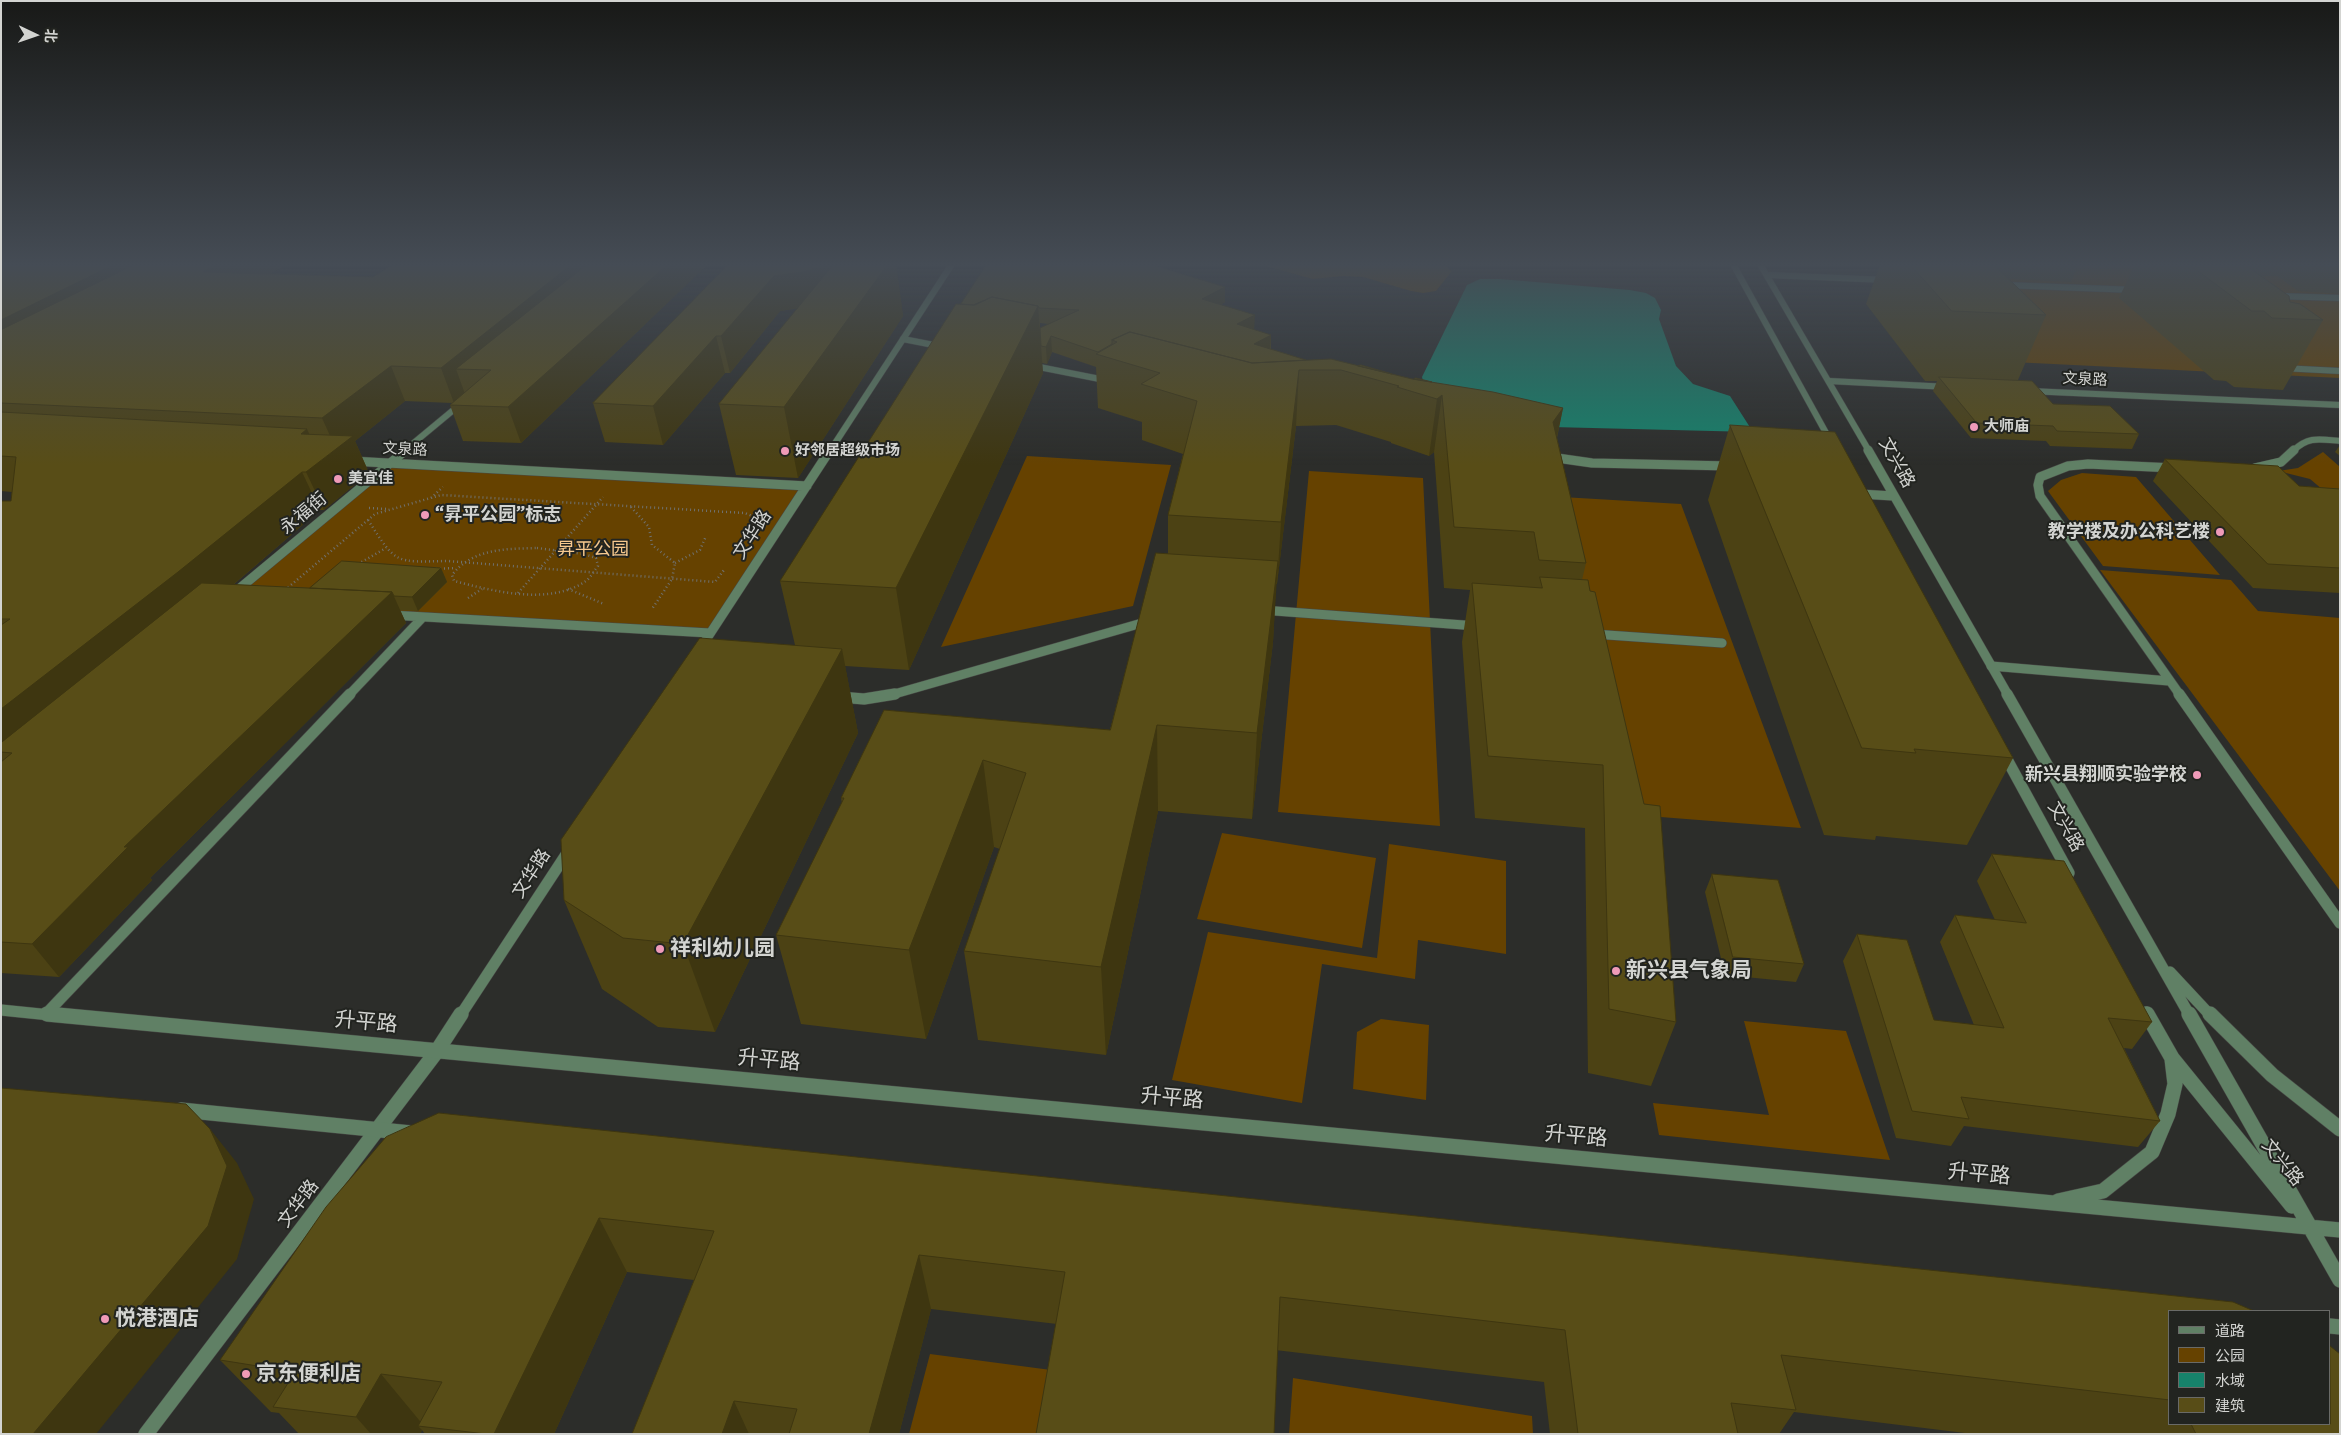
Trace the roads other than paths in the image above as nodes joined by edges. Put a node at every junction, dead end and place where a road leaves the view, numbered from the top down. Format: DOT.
graph roads {
  1 [pos="908,331"];
  2 [pos="1770,331"];
  3 [pos="1800,331"];
  4 [pos="903,339"];
  5 [pos="950,348"];
  6 [pos="1024,364"];
  7 [pos="2274,368"];
  8 [pos="2340,371"];
  9 [pos="1118,381"];
  10 [pos="1829,382"];
  11 [pos="1959,388"];
  12 [pos="2019,390"];
  13 [pos="467,399"];
  14 [pos="2340,405"];
  15 [pos="2340,441"];
  16 [pos="1837,453"];
  17 [pos="1540,455"];
  18 [pos="342,460"];
  19 [pos="391,463"];
  20 [pos="1738,467"];
  21 [pos="2183,469"];
  22 [pos="2246,471"];
  23 [pos="807,486"];
  24 [pos="1860,494"];
  25 [pos="1894,496"];
  26 [pos="226,599"];
  27 [pos="1250,610"];
  28 [pos="375,614"];
  29 [pos="424,617"];
  30 [pos="1159,618"];
  31 [pos="1486,626"];
  32 [pos="710,633"];
  33 [pos="1585,633"];
  34 [pos="1722,643"];
  35 [pos="696,656"];
  36 [pos="1991,666"];
  37 [pos="2169,681"];
  38 [pos="829,696"];
  39 [pos="1999,746"];
  40 [pos="573,844"];
  41 [pos="2076,885"];
  42 [pos="2340,924"];
  43 [pos="2158,960"];
  44 [pos="2143,1006"];
  45 [pos="1,1010"];
  46 [pos="46,1014"];
  47 [pos="437,1051"];
  48 [pos="2172,1058"];
  49 [pos="170,1109"];
  50 [pos="2340,1129"];
  51 [pos="378,1130"];
  52 [pos="426,1134"];
  53 [pos="2047,1203"];
  54 [pos="2310,1228"];
  55 [pos="2340,1230"];
  56 [pos="2340,1280"];
  57 [pos="146,1434"];
  1 -- 4 [label="street, 文华路"];
  2 -- 16 [label="street"];
  3 -- 10 [label="street, 文兴路"];
  4 -- 5 [label="street"];
  4 -- 23 [label="street, 文华路"];
  6 -- 9 [label="street"];
  7 -- 8 [label="street"];
  10 -- 11 [label="street"];
  10 -- 25 [label="street, 文兴路"];
  12 -- 14 [label="street, 文泉路"];
  13 -- 19 [label="street, 永福街"];
  15 -- 22 [label="street"];
  17 -- 20 [label="street"];
  18 -- 19 [label="street, 文泉路"];
  19 -- 23 [label="street, 文泉路"];
  19 -- 26 [label="street, 永福街"];
  21 -- 37 [label="street"];
  23 -- 32 [label="street, 文华路"];
  24 -- 25 [label="street"];
  25 -- 36 [label="street, 文兴路"];
  27 -- 31 [label="street"];
  28 -- 29 [label="street"];
  29 -- 32 [label="street"];
  29 -- 46 [label="street"];
  30 -- 38 [label="street"];
  32 -- 35 [label="street, 文华路"];
  33 -- 34 [label="street"];
  36 -- 37 [label="street"];
  36 -- 43 [label="street, 文兴路"];
  37 -- 42 [label="street"];
  39 -- 41 [label="street, 文兴路"];
  40 -- 47 [label="street, 文华路"];
  43 -- 50 [label="street"];
  43 -- 54 [label="street, 文兴路"];
  44 -- 48 [label="street, 文兴路"];
  45 -- 46 [label="street, 升平路"];
  46 -- 47 [label="street, 升平路"];
  47 -- 51 [label="street, 文华路"];
  47 -- 53 [label="street, 升平路"];
  48 -- 53 [label="street"];
  48 -- 54 [label="street, 文兴路"];
  49 -- 51 [label="street"];
  51 -- 52 [label="street"];
  51 -- 57 [label="street, 文华路"];
  53 -- 54 [label="street, 升平路"];
  54 -- 55 [label="street, 升平路"];
  54 -- 56 [label="street, 文兴路"];
}
